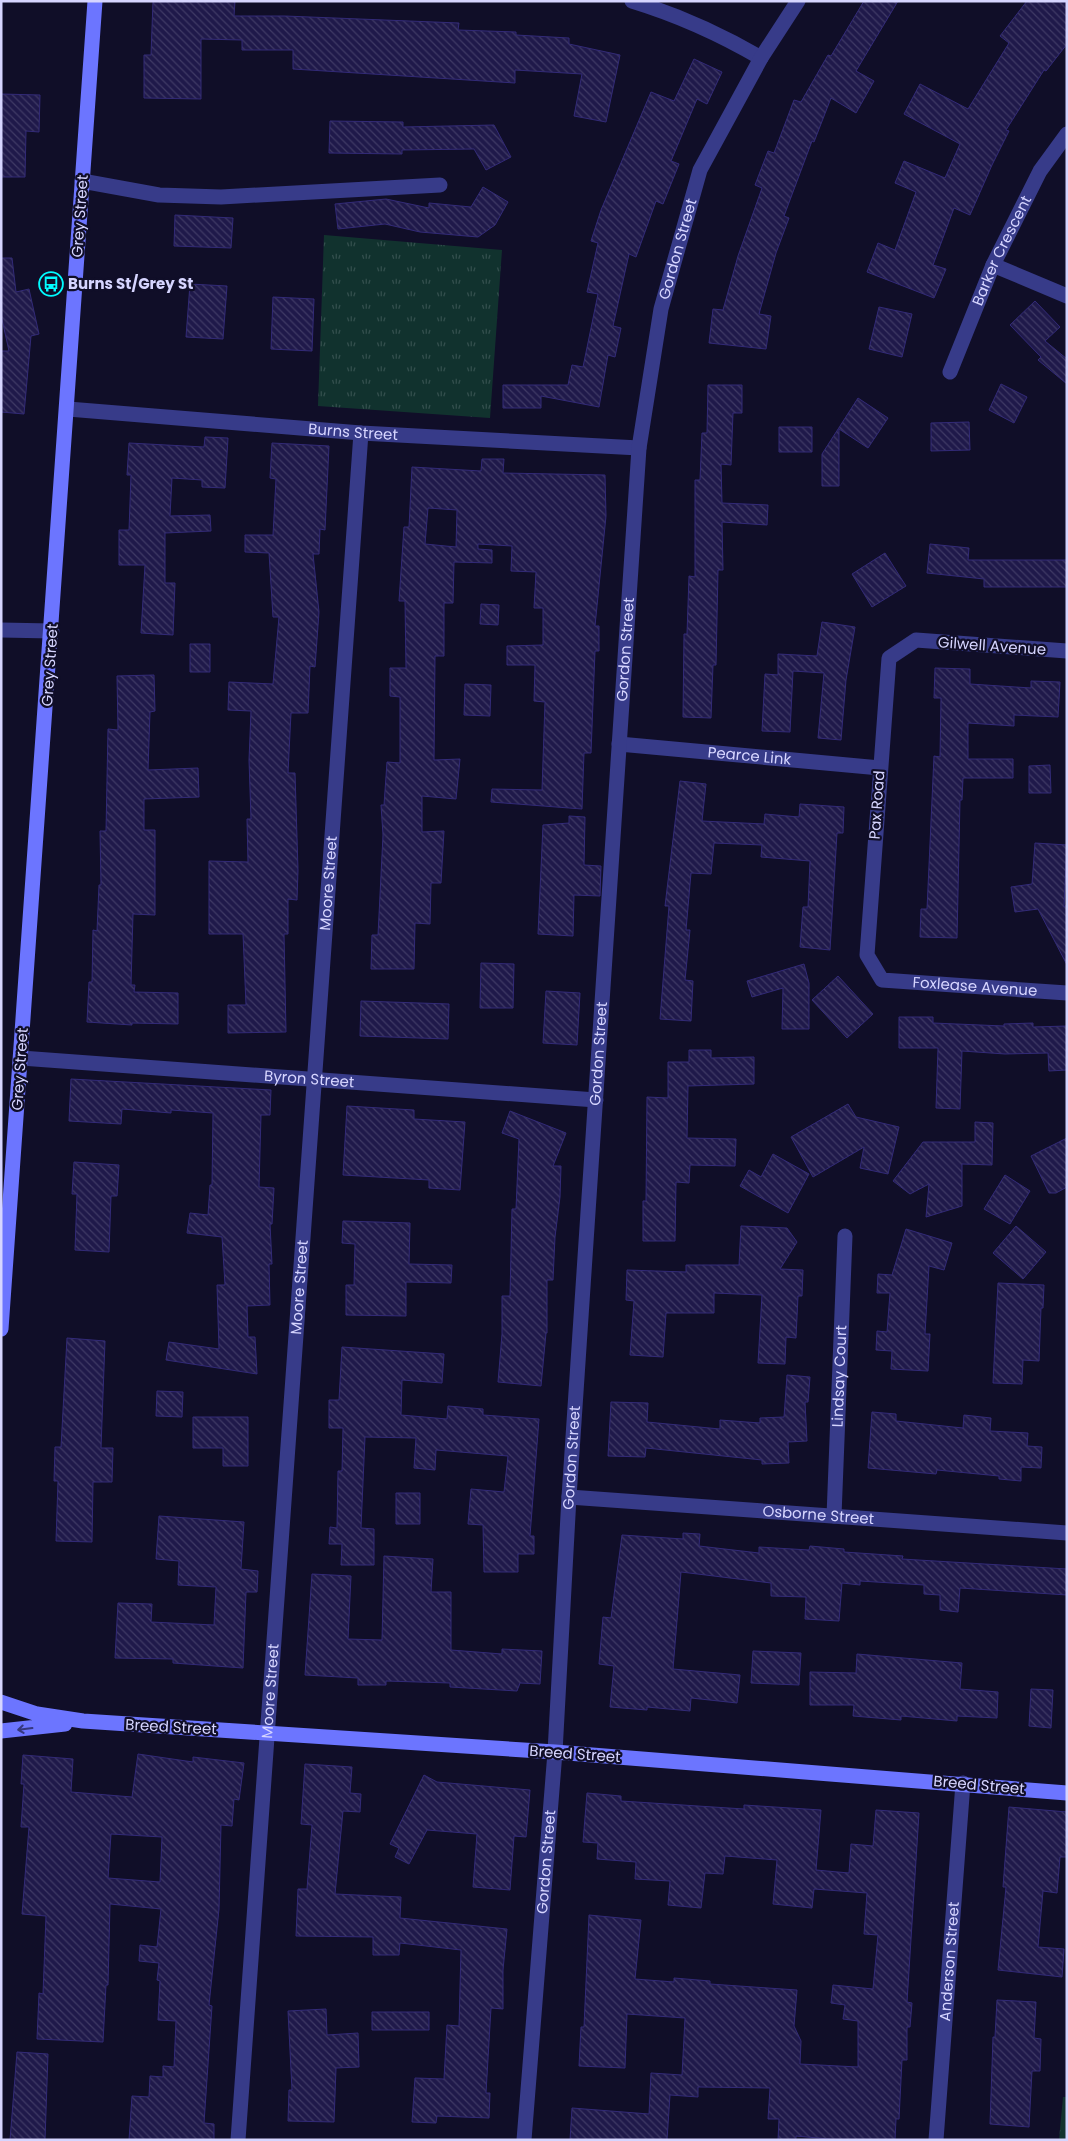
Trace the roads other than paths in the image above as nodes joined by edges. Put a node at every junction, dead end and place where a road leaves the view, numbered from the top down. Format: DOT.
graph roads {
  1 [pos="95,1"];
  2 [pos="632,1"];
  3 [pos="798,1"];
  4 [pos="761,58"];
  5 [pos="1067,134"];
  6 [pos="82,181"];
  7 [pos="440,185"];
  8 [pos="993,265"];
  9 [pos="1067,296"];
  10 [pos="950,372"];
  11 [pos="68,409"];
  12 [pos="360,434"];
  13 [pos="639,448"];
  14 [pos="1,630"];
  15 [pos="52,631"];
  16 [pos="916,640"];
  17 [pos="1067,651"];
  18 [pos="619,744"];
  19 [pos="880,768"];
  20 [pos="882,980"];
  21 [pos="1067,993"];
  22 [pos="21,1058"];
  23 [pos="314,1078"];
  24 [pos="596,1100"];
  25 [pos="845,1236"];
  26 [pos="1,1329"];
  27 [pos="569,1497"];
  28 [pos="834,1516"];
  29 [pos="1067,1533"];
  30 [pos="1,1702"];
  31 [pos="83,1722"];
  32 [pos="1,1731"];
  33 [pos="268,1733"];
  34 [pos="555,1752"];
  35 [pos="963,1783"];
  36 [pos="1067,1793"];
  37 [pos="238,2140"];
  38 [pos="524,2140"];
  39 [pos="936,2140"];
  1 -- 6 [label="main road, Grey Street"];
  2 -- 4 [label="street"];
  3 -- 4 [label="street, Gordon Street"];
  4 -- 13 [label="street, Gordon Street"];
  5 -- 8 [label="street, Barker Crescent"];
  6 -- 7 [label="street"];
  6 -- 11 [label="main road, Grey Street"];
  8 -- 9 [label="street"];
  8 -- 10 [label="street, Barker Crescent"];
  11 -- 12 [label="street, Burns Street"];
  11 -- 15 [label="main road, Grey Street"];
  12 -- 13 [label="street, Burns Street"];
  12 -- 23 [label="street, Moore Street"];
  13 -- 18 [label="street, Gordon Street"];
  14 -- 15 [label="street"];
  15 -- 22 [label="main road, Grey Street"];
  16 -- 17 [label="street, Gilwell Avenue"];
  16 -- 19 [label="street, Pax Road"];
  18 -- 19 [label="street, Pearce Link"];
  18 -- 24 [label="street, Gordon Street"];
  19 -- 20 [label="street, Pax Road"];
  20 -- 21 [label="street, Foxlease Avenue"];
  22 -- 23 [label="street, Byron Street"];
  22 -- 26 [label="main road, Grey Street"];
  23 -- 24 [label="street, Byron Street"];
  23 -- 33 [label="street, Moore Street"];
  24 -- 27 [label="street, Gordon Street"];
  25 -- 28 [label="street, Lindsay Court"];
  27 -- 28 [label="street, Osborne Street"];
  27 -- 34 [label="street, Gordon Street"];
  28 -- 29 [label="street, Osborne Street"];
  30 -- 31 [label="main road, Breed Street"];
  31 -- 32 [label="main road, Breed Street, one-way"];
  31 -- 33 [label="main road, Breed Street"];
  33 -- 34 [label="main road, Breed Street"];
  33 -- 37 [label="street, Moore Street"];
  34 -- 35 [label="main road, Breed Street"];
  34 -- 38 [label="street, Gordon Street"];
  35 -- 36 [label="main road, Breed Street"];
  35 -- 39 [label="street, Anderson Street"];
}
